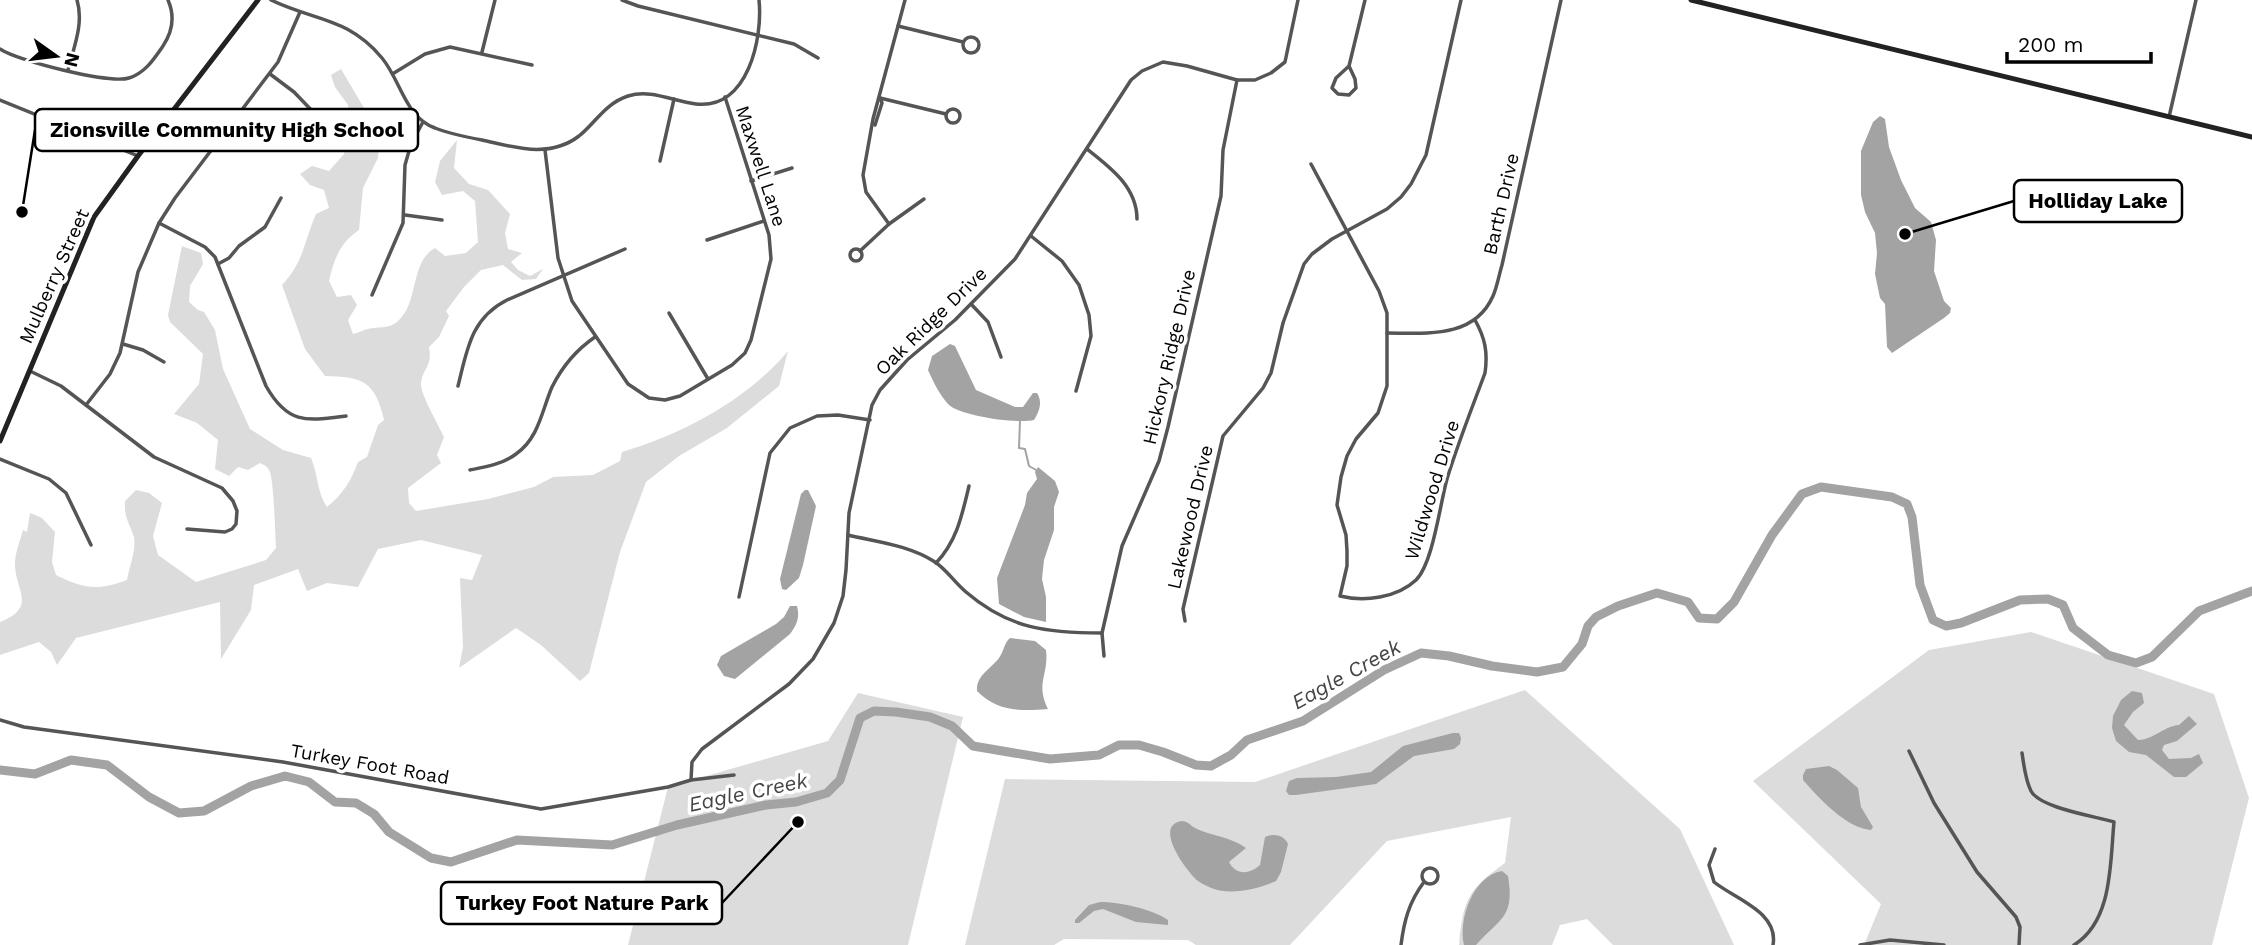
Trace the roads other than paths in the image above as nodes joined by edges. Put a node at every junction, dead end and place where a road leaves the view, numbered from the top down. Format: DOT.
graph roads {
  1 [pos="77,0"];
  2 [pos="168,0"];
  3 [pos="258,0"];
  4 [pos="271,0"];
  5 [pos="495,0"];
  6 [pos="622,0"];
  7 [pos="760,0"];
  8 [pos="905,0"];
  9 [pos="1365,0"];
  10 [pos="1461,0"];
  11 [pos="1560,0"];
  12 [pos="1691,0"];
  13 [pos="2196,0"];
  14 [pos="1300,2"];
  15 [pos="300,12"];
  16 [pos="898,26"];
  17 [pos="757,35"];
  18 [pos="963,42"];
  19 [pos="0,49"];
  20 [pos="482,52"];
  21 [pos="818,58"];
  22 [pos="532,65"];
  23 [pos="1349,65"];
  24 [pos="68,70"];
  25 [pos="394,73"];
  26 [pos="270,74"];
  27 [pos="1237,80"];
  28 [pos="725,97"];
  29 [pos="880,98"];
  30 [pos="674,99"];
  31 [pos="0,100"];
  32 [pos="946,114"];
  33 [pos="318,117"];
  34 [pos="2169,118"];
  35 [pos="423,122"];
  36 [pos="2252,137"];
  37 [pos="1087,149"];
  38 [pos="545,150"];
  39 [pos="138,156"];
  40 [pos="660,161"];
  41 [pos="1311,164"];
  42 [pos="792,168"];
  43 [pos="751,181"];
  44 [pos="281,198"];
  45 [pos="924,199"];
  46 [pos="405,215"];
  47 [pos="1137,219"];
  48 [pos="442,220"];
  49 [pos="764,221"];
  50 [pos="159,223"];
  51 [pos="889,224"];
  52 [pos="1347,231"];
  53 [pos="1031,236"];
  54 [pos="707,240"];
  55 [pos="625,249"];
  56 [pos="860,251"];
  57 [pos="218,264"];
  58 [pos="562,276"];
  59 [pos="372,295"];
  60 [pos="971,304"];
  61 [pos="669,313"];
  62 [pos="1475,320"];
  63 [pos="1387,333"];
  64 [pos="595,337"];
  65 [pos="122,344"];
  66 [pos="1000,357"];
  67 [pos="164,362"];
  68 [pos="30,370"];
  69 [pos="708,379"];
  70 [pos="458,386"];
  71 [pos="1076,391"];
  72 [pos="86,405"];
  73 [pos="346,416"];
  74 [pos="870,420"];
  75 [pos="0,441"];
  76 [pos="0,459"];
  77 [pos="470,470"];
  78 [pos="969,486"];
  79 [pos="187,529"];
  80 [pos="848,535"];
  81 [pos="91,545"];
  82 [pos="936,563"];
  83 [pos="739,597"];
  84 [pos="1185,621"];
  85 [pos="1102,633"];
  86 [pos="1104,656"];
  87 [pos="0,720"];
  88 [pos="1909,751"];
  89 [pos="2022,752"];
  90 [pos="734,775"];
  91 [pos="691,780"];
  92 [pos="1715,849"];
  93 [pos="1424,882"];
  94 [pos="1401,945"];
  95 [pos="1773,945"];
  96 [pos="1860,945"];
  97 [pos="1944,945"];
  98 [pos="2019,945"];
  99 [pos="2074,945"];
  1 -- 24 [label="street"];
  2 -- 24 [label="street"];
  3 -- 39 [label="main road, Mulberry Street"];
  4 -- 15 [label="street"];
  5 -- 20 [label="street"];
  6 -- 17 [label="street"];
  7 -- 17 [label="street"];
  8 -- 16 [label="street"];
  9 -- 23 [label="street"];
  10 -- 52 [label="street, Lakewood Drive"];
  11 -- 62 [label="street, Barth Drive"];
  12 -- 34 [label="main road"];
  13 -- 34 [label="street"];
  14 -- 27 [label="street, Oak Ridge Drive"];
  15 -- 25 [label="street"];
  15 -- 26 [label="street"];
  16 -- 18 [label="street"];
  16 -- 29 [label="street"];
  17 -- 21 [label="street"];
  17 -- 28 [label="street"];
  18 -- 18 [label="street"];
  19 -- 24 [label="street"];
  20 -- 22 [label="street"];
  20 -- 25 [label="street"];
  23 -- 23 [label="street"];
  25 -- 35 [label="street"];
  26 -- 33 [label="street"];
  26 -- 50 [label="street"];
  27 -- 37 [label="street, Oak Ridge Drive"];
  27 -- 85 [label="street, Hickory Ridge Drive"];
  28 -- 30 [label="street"];
  28 -- 43 [label="street, Maxwell Lane"];
  29 -- 32 [label="street"];
  29 -- 51 [label="street"];
  30 -- 38 [label="street"];
  30 -- 40 [label="street"];
  31 -- 39 [label="street"];
  32 -- 32 [label="street"];
  34 -- 36 [label="main road"];
  35 -- 38 [label="street"];
  35 -- 46 [label="street"];
  37 -- 47 [label="street"];
  37 -- 53 [label="street, Oak Ridge Drive"];
  38 -- 58 [label="street, Maxwell Lane"];
  39 -- 68 [label="main road, Mulberry Street"];
  41 -- 52 [label="street, Wildwood Drive"];
  42 -- 43 [label="street"];
  43 -- 49 [label="street, Maxwell Lane"];
  44 -- 57 [label="street"];
  45 -- 51 [label="street"];
  46 -- 48 [label="street"];
  46 -- 59 [label="street"];
  49 -- 54 [label="street"];
  49 -- 69 [label="street, Maxwell Lane"];
  50 -- 57 [label="street"];
  50 -- 65 [label="street"];
  51 -- 56 [label="street"];
  52 -- 63 [label="street, Wildwood Drive"];
  52 -- 84 [label="street, Lakewood Drive"];
  53 -- 60 [label="street, Oak Ridge Drive"];
  53 -- 71 [label="street"];
  55 -- 58 [label="street"];
  57 -- 73 [label="street"];
  58 -- 64 [label="street, Maxwell Lane"];
  58 -- 70 [label="street"];
  60 -- 66 [label="street"];
  60 -- 74 [label="street, Oak Ridge Drive"];
  61 -- 69 [label="street"];
  62 -- 63 [label="street"];
  62 -- 63 [label="street, Wildwood Drive"];
  64 -- 69 [label="street, Maxwell Lane"];
  64 -- 77 [label="street"];
  65 -- 67 [label="street"];
  65 -- 72 [label="street"];
  68 -- 72 [label="street"];
  68 -- 75 [label="main road, Mulberry Street"];
  72 -- 79 [label="street"];
  74 -- 80 [label="street, Oak Ridge Drive"];
  74 -- 83 [label="street"];
  76 -- 81 [label="street"];
  78 -- 82 [label="street"];
  80 -- 82 [label="street"];
  80 -- 91 [label="street, Oak Ridge Drive"];
  82 -- 85 [label="street"];
  85 -- 86 [label="street, Hickory Ridge Drive"];
  87 -- 91 [label="street, Turkey Foot Road"];
  88 -- 98 [label="street"];
  89 -- 99 [label="street"];
  90 -- 91 [label="street, Turkey Foot Road"];
  92 -- 95 [label="street"];
  93 -- 93 [label="street"];
  93 -- 94 [label="street"];
  96 -- 97 [label="street"];
}
